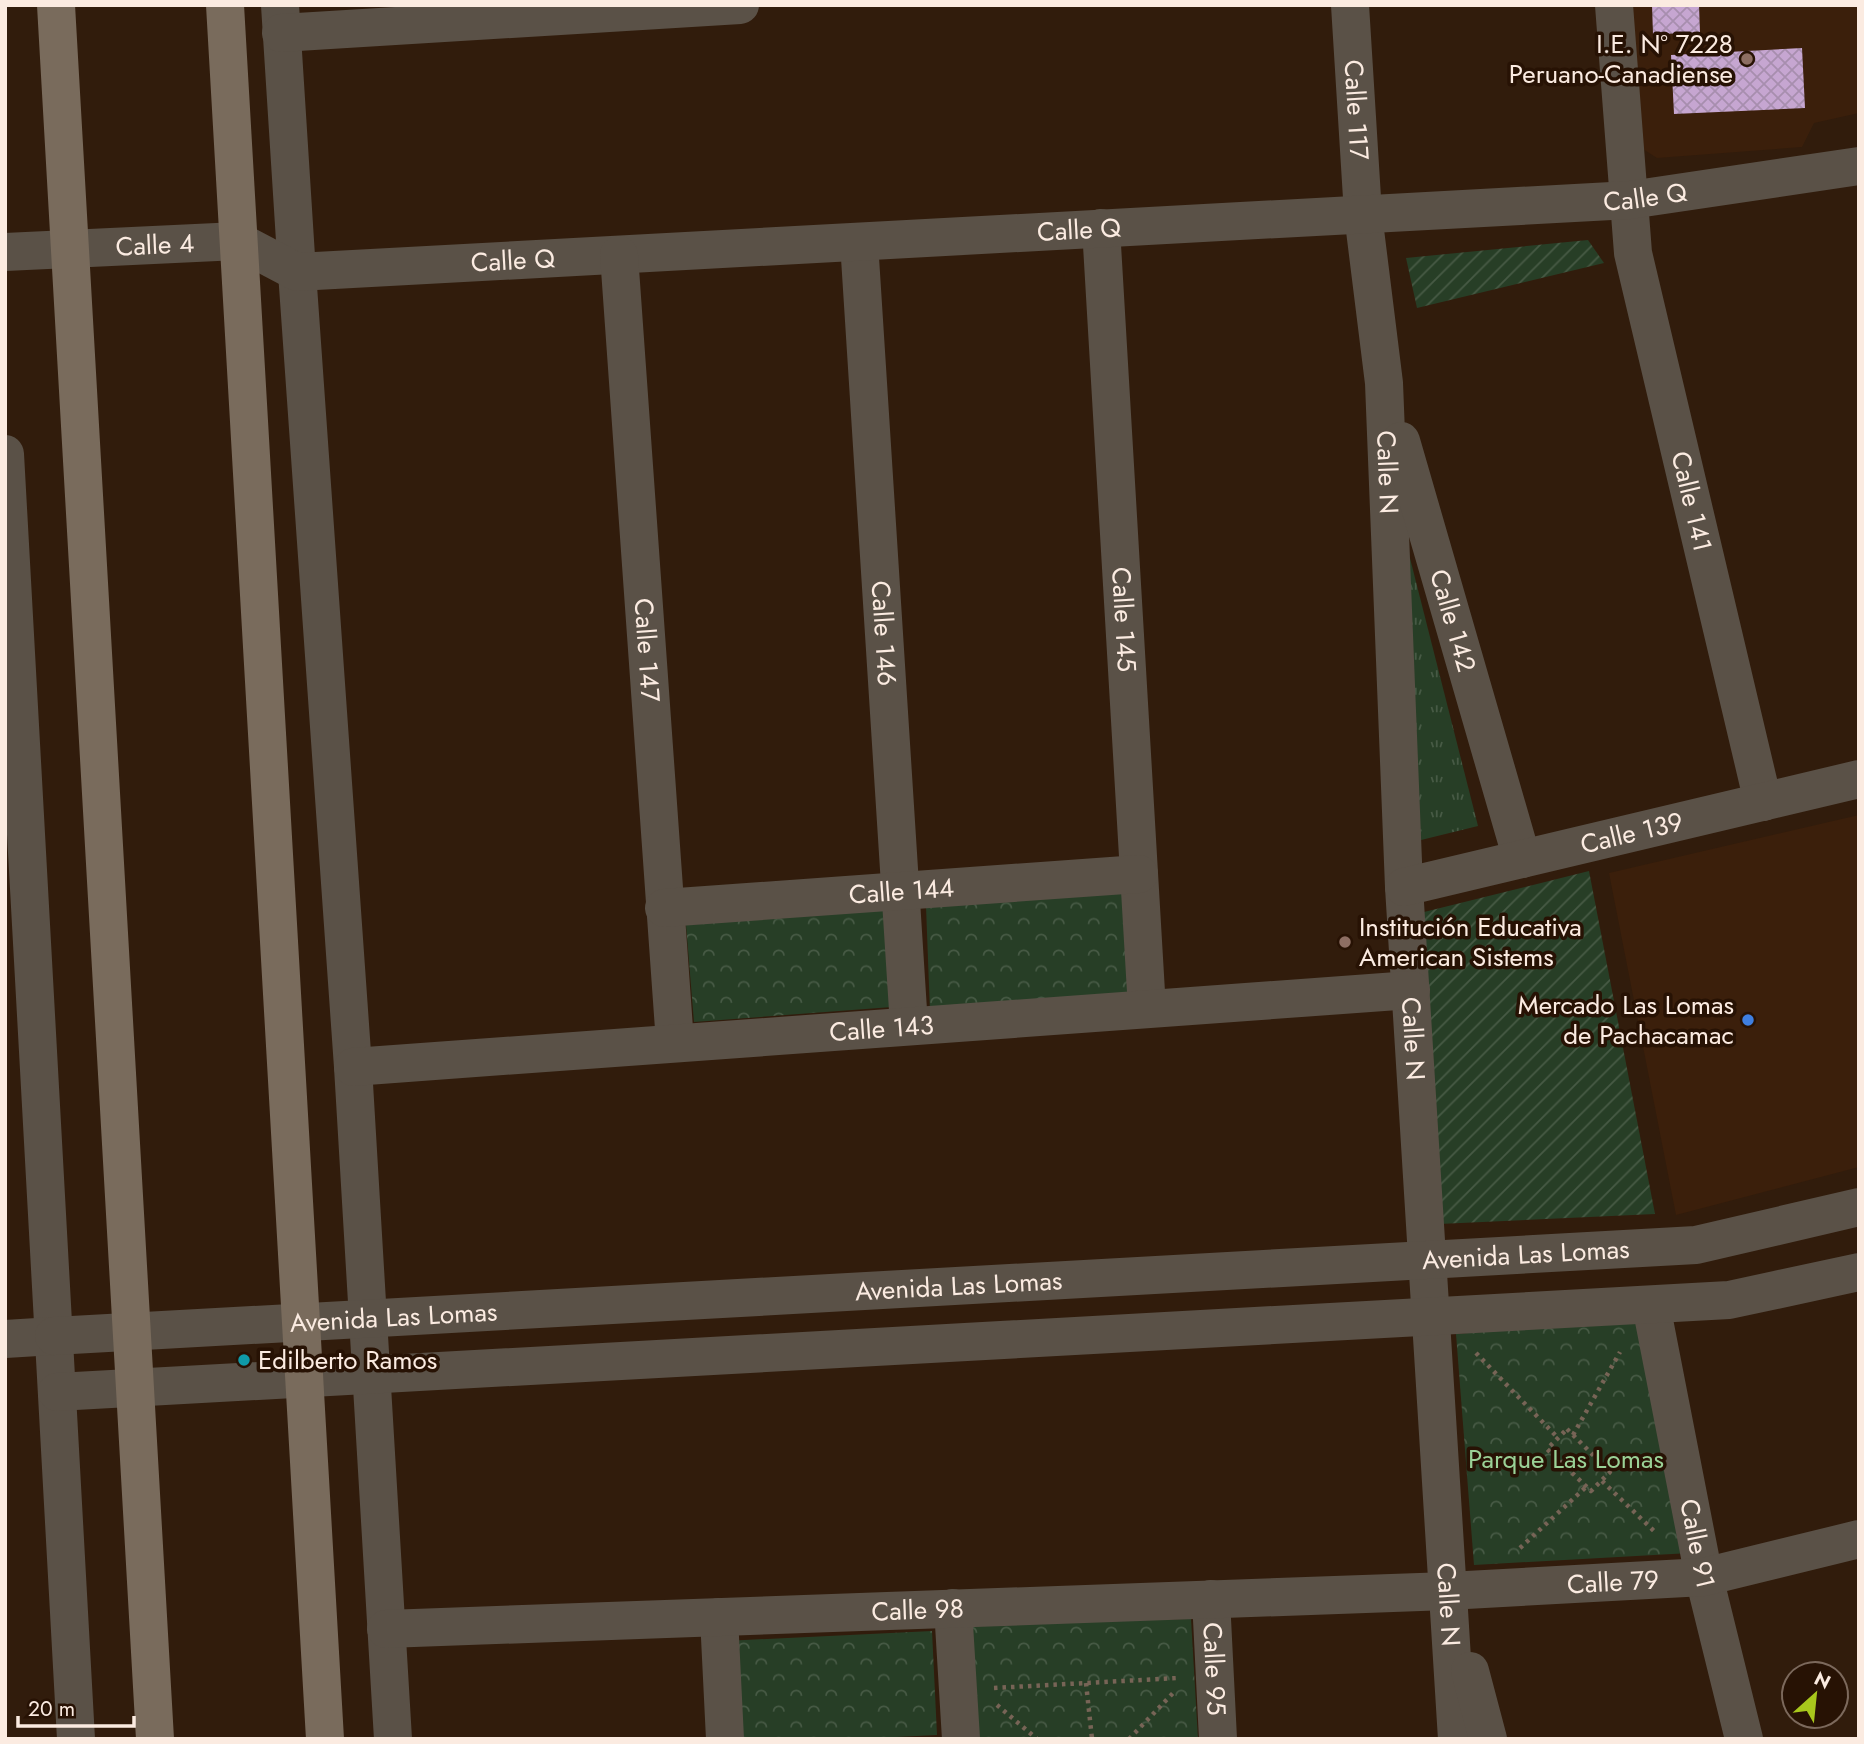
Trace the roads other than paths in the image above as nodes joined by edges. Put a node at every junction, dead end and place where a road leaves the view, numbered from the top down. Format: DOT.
graph roads {
  1 [pos="56,5"];
  2 [pos="225,5"];
  3 [pos="740,5"];
  4 [pos="1350,5"];
  5 [pos="1614,5"];
  6 [pos="600,10"];
  7 [pos="281,19"];
  8 [pos="1856,176"];
  9 [pos="1630,200"];
  10 [pos="1363,214"];
  11 [pos="1101,228"];
  12 [pos="238,241"];
  13 [pos="859,242"];
  14 [pos="70,249"];
  15 [pos="5,252"];
  16 [pos="619,255"];
  17 [pos="297,272"];
  18 [pos="1384,383"];
  19 [pos="5,454"];
  20 [pos="8,564"];
  21 [pos="1859,779"];
  22 [pos="1763,802"];
  23 [pos="1522,859"];
  24 [pos="1139,874"];
  25 [pos="1404,887"];
  26 [pos="901,892"];
  27 [pos="664,908"];
  28 [pos="1411,990"];
  29 [pos="1147,1009"];
  30 [pos="909,1026"];
  31 [pos="675,1043"];
  32 [pos="353,1067"];
  33 [pos="1859,1207"];
  34 [pos="1428,1260"];
  35 [pos="1859,1272"];
  36 [pos="1651,1305"];
  37 [pos="1445,1316"];
  38 [pos="367,1318"];
  39 [pos="301,1322"];
  40 [pos="132,1331"];
  41 [pos="54,1336"];
  42 [pos="5,1339"];
  43 [pos="370,1376"];
  44 [pos="304,1380"];
  45 [pos="135,1388"];
  46 [pos="57,1392"];
  47 [pos="1859,1539"];
  48 [pos="1703,1577"];
  49 [pos="1448,1591"];
  50 [pos="1211,1599"];
  51 [pos="953,1608"];
  52 [pos="719,1617"];
  53 [pos="386,1629"];
  54 [pos="76,1739"];
  55 [pos="155,1739"];
  56 [pos="326,1739"];
  57 [pos="393,1739"];
  58 [pos="725,1739"];
  59 [pos="961,1739"];
  60 [pos="1218,1739"];
  61 [pos="1457,1739"];
  62 [pos="1488,1739"];
  63 [pos="1744,1739"];
  1 -- 14 [label="main road"];
  2 -- 12 [label="main road"];
  3 -- 6 [label="street"];
  4 -- 10 [label="street, Calle 117"];
  5 -- 9 [label="street, Calle 141"];
  6 -- 7 [label="street"];
  7 -- 17 [label="street"];
  8 -- 9 [label="street, Calle Q"];
  9 -- 10 [label="street, Calle Q"];
  9 -- 22 [label="street, Calle 141"];
  10 -- 11 [label="street, Calle Q"];
  10 -- 18 [label="street, Calle N"];
  11 -- 13 [label="street, Calle Q"];
  11 -- 24 [label="street, Calle 145"];
  12 -- 14 [label="street, Calle 4"];
  12 -- 17 [label="street"];
  12 -- 39 [label="main road"];
  13 -- 16 [label="street, Calle Q"];
  13 -- 26 [label="street, Calle 146"];
  14 -- 15 [label="street, Calle 4"];
  14 -- 40 [label="main road"];
  16 -- 17 [label="street, Calle Q"];
  16 -- 27 [label="street, Calle 147"];
  17 -- 32 [label="street"];
  18 -- 23 [label="street, Calle 142"];
  18 -- 25 [label="street, Calle N"];
  19 -- 20 [label="street"];
  20 -- 41 [label="street"];
  21 -- 22 [label="street, Calle 139"];
  22 -- 23 [label="street, Calle 139"];
  23 -- 25 [label="street, Calle 139"];
  24 -- 26 [label="street, Calle 144"];
  24 -- 29 [label="street, Calle 145"];
  25 -- 28 [label="street, Calle N"];
  26 -- 27 [label="street, Calle 144"];
  26 -- 30 [label="street, Calle 146"];
  27 -- 31 [label="street, Calle 147"];
  28 -- 29 [label="street, Calle 143"];
  28 -- 34 [label="street, Calle N"];
  29 -- 30 [label="street, Calle 143"];
  30 -- 31 [label="street, Calle 143"];
  31 -- 32 [label="street, Calle 143"];
  32 -- 38 [label="street"];
  33 -- 34 [label="street, Avenida Las Lomas"];
  34 -- 37 [label="street, Calle N"];
  34 -- 38 [label="street, Avenida Las Lomas"];
  35 -- 36 [label="street"];
  36 -- 37 [label="street"];
  36 -- 48 [label="street, Calle 91"];
  37 -- 43 [label="street"];
  37 -- 49 [label="street, Calle N"];
  38 -- 39 [label="street, Avenida Las Lomas"];
  38 -- 43 [label="street"];
  39 -- 40 [label="street, Avenida Las Lomas"];
  39 -- 44 [label="main road"];
  40 -- 41 [label="street, Avenida Las Lomas"];
  40 -- 45 [label="main road"];
  41 -- 42 [label="street, Avenida Las Lomas"];
  41 -- 46 [label="street"];
  43 -- 44 [label="street"];
  43 -- 53 [label="street"];
  44 -- 45 [label="street"];
  44 -- 56 [label="main road"];
  45 -- 46 [label="street"];
  45 -- 55 [label="main road"];
  46 -- 54 [label="street"];
  47 -- 48 [label="street, Calle 79"];
  48 -- 49 [label="street, Calle 79"];
  48 -- 63 [label="street, Calle 91"];
  49 -- 50 [label="street, Calle 98"];
  49 -- 61 [label="street, Calle N"];
  49 -- 62 [label="street"];
  50 -- 51 [label="street, Calle 98"];
  50 -- 60 [label="street, Calle 95"];
  51 -- 52 [label="street, Calle 98"];
  51 -- 59 [label="street"];
  52 -- 53 [label="street, Calle 98"];
  52 -- 58 [label="street"];
  53 -- 57 [label="street"];
}
